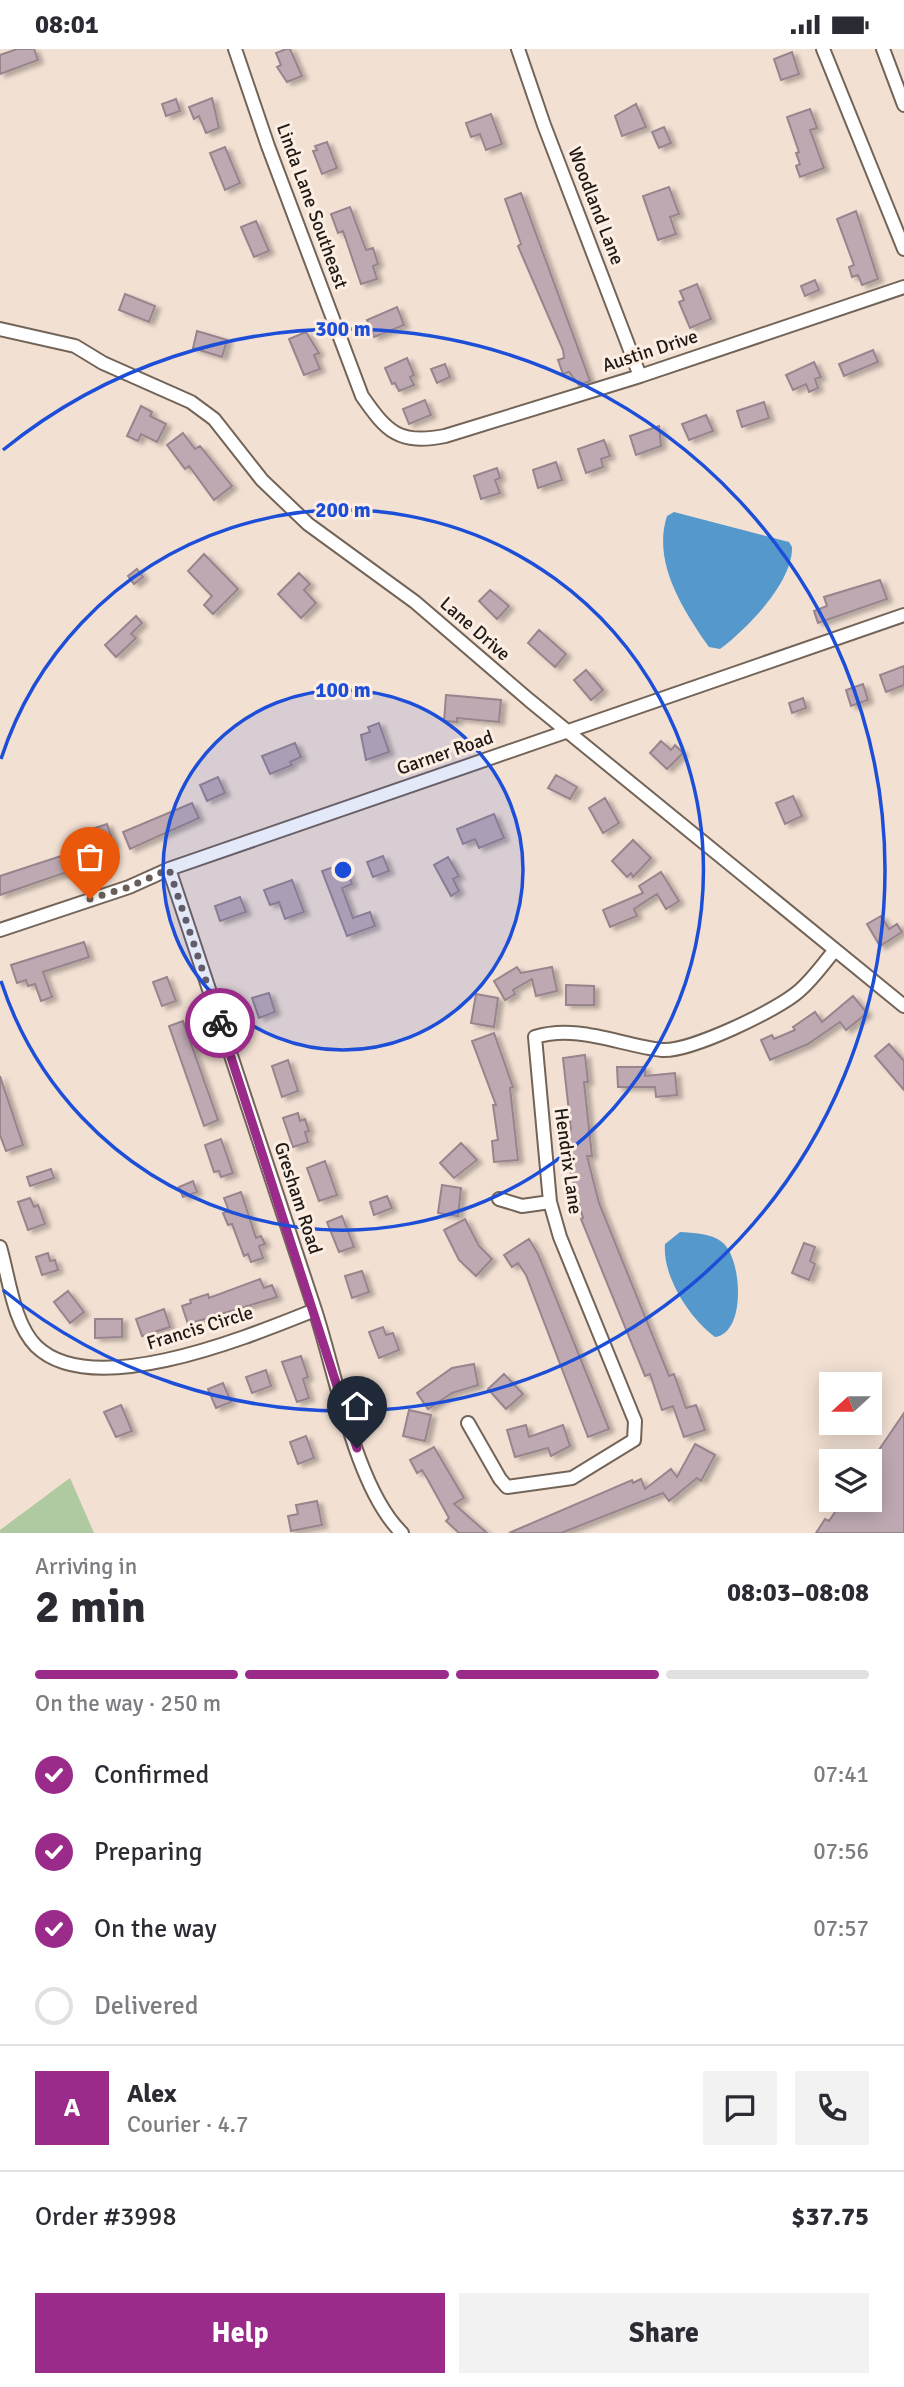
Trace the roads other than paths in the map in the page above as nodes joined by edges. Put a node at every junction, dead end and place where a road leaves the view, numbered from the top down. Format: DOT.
graph roads {
  1 [pos="235,49"];
  2 [pos="518,49"];
  3 [pos="823,49"];
  4 [pos="883,49"];
  5 [pos="904,105"];
  6 [pos="904,250"];
  7 [pos="904,287"];
  8 [pos="0,330"];
  9 [pos="640,376"];
  10 [pos="406,438"];
  11 [pos="904,615"];
  12 [pos="569,730"];
  13 [pos="169,869"];
  14 [pos="0,930"];
  15 [pos="835,950"];
  16 [pos="904,1006"];
  17 [pos="499,1199"];
  18 [pos="550,1202"];
  19 [pos="0,1247"];
  20 [pos="315,1310"];
  21 [pos="468,1423"];
  22 [pos="402,1533"];
  1 -- 10 [label="street, Linda Lane Southeast"];
  2 -- 9 [label="street, Woodland Lane"];
  3 -- 6 [label="street"];
  4 -- 5 [label="street"];
  7 -- 9 [label="street, Austin Drive"];
  8 -- 12 [label="street, Lane Drive"];
  9 -- 10 [label="street, Austin Drive"];
  11 -- 12 [label="street, Garner Road"];
  12 -- 13 [label="street, Garner Road"];
  12 -- 15 [label="street, Lane Drive"];
  13 -- 14 [label="street, Garner Road"];
  13 -- 20 [label="street, Gresham Road"];
  15 -- 16 [label="street, Lane Drive"];
  15 -- 18 [label="street, Hendrix Lane"];
  17 -- 18 [label="street"];
  18 -- 21 [label="street, Hendrix Lane"];
  19 -- 20 [label="street, Francis Circle"];
  20 -- 22 [label="street, Gresham Road"];
}
